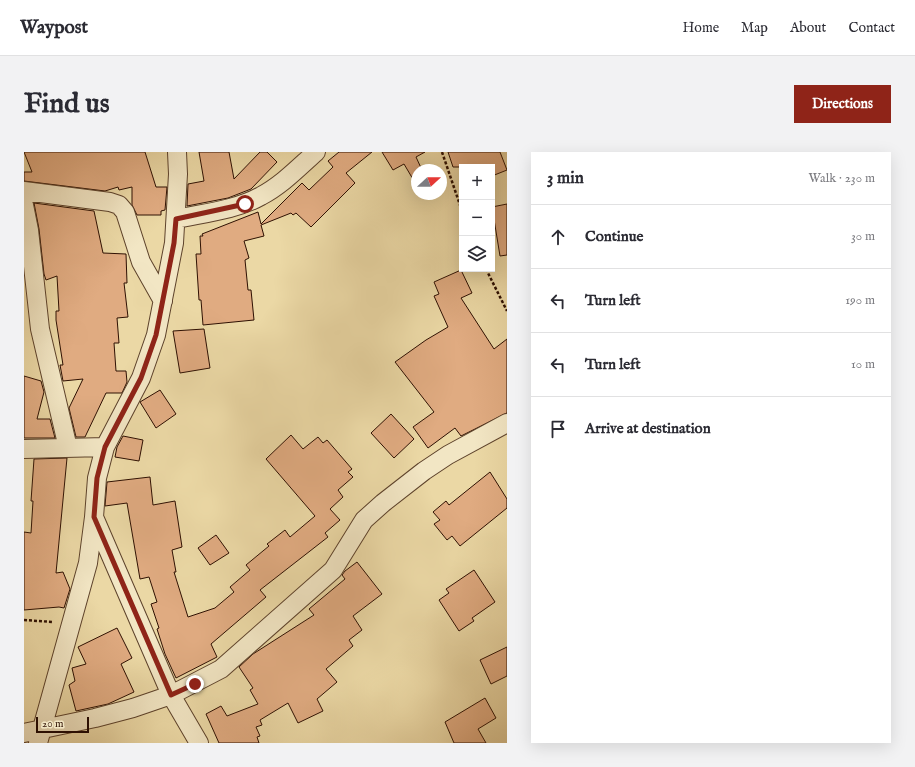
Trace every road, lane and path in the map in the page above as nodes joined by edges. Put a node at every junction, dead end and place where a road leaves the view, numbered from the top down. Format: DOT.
graph roads {
  1 [pos="177,152"];
  2 [pos="316,152"];
  3 [pos="442,152"];
  4 [pos="24,191"];
  5 [pos="459,202"];
  6 [pos="24,205"];
  7 [pos="176,219"];
  8 [pos="488,272"];
  9 [pos="163,301"];
  10 [pos="507,311"];
  11 [pos="507,423"];
  12 [pos="105,447"];
  13 [pos="68,448"];
  14 [pos="24,449"];
  15 [pos="94,517"];
  16 [pos="24,620"];
  17 [pos="72,621"];
  18 [pos="171,695"];
  19 [pos="34,736"];
  20 [pos="199,743"];
  1 -- 7 [label="street"];
  2 -- 7 [label="street"];
  3 -- 5 [label="path"];
  4 -- 9 [label="street"];
  6 -- 13 [label="street"];
  7 -- 9 [label="street"];
  8 -- 10 [label="path"];
  9 -- 12 [label="street"];
  11 -- 18 [label="street"];
  12 -- 13 [label="street"];
  12 -- 15 [label="street"];
  13 -- 14 [label="street"];
  15 -- 17 [label="street"];
  15 -- 18 [label="street"];
  16 -- 17 [label="path"];
  17 -- 19 [label="street"];
  18 -- 19 [label="street"];
  18 -- 20 [label="street"];
}
